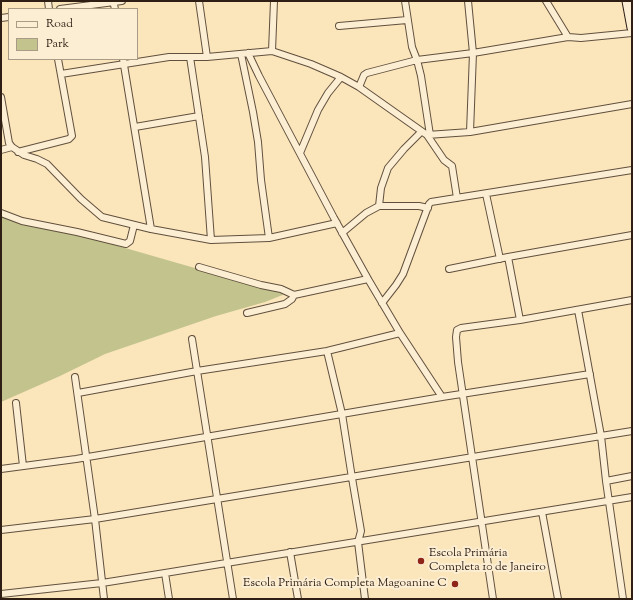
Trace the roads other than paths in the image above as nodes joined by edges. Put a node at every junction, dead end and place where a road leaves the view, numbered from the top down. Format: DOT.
graph roads {
  1 [pos="122,1"];
  2 [pos="199,1"];
  3 [pos="274,1"];
  4 [pos="405,1"];
  5 [pos="468,1"];
  6 [pos="546,1"];
  7 [pos="627,1"];
  8 [pos="114,4"];
  9 [pos="71,8"];
  10 [pos="407,20"];
  11 [pos="339,26"];
  12 [pos="632,28"];
  13 [pos="632,33"];
  14 [pos="568,37"];
  15 [pos="272,51"];
  16 [pos="248,53"];
  17 [pos="473,53"];
  18 [pos="241,54"];
  19 [pos="190,57"];
  20 [pos="207,57"];
  21 [pos="58,60"];
  22 [pos="418,60"];
  23 [pos="124,62"];
  24 [pos="61,74"];
  25 [pos="341,77"];
  26 [pos="358,87"];
  27 [pos="1,97"];
  28 [pos="632,104"];
  29 [pos="199,116"];
  30 [pos="135,127"];
  31 [pos="421,132"];
  32 [pos="470,132"];
  33 [pos="429,135"];
  34 [pos="12,147"];
  35 [pos="1,150"];
  36 [pos="18,152"];
  37 [pos="300,153"];
  38 [pos="632,170"];
  39 [pos="486,194"];
  40 [pos="457,198"];
  41 [pos="379,206"];
  42 [pos="428,208"];
  43 [pos="1,213"];
  44 [pos="337,224"];
  45 [pos="134,225"];
  46 [pos="151,230"];
  47 [pos="342,233"];
  48 [pos="632,235"];
  49 [pos="269,238"];
  50 [pos="211,240"];
  51 [pos="508,257"];
  52 [pos="500,259"];
  53 [pos="199,267"];
  54 [pos="449,270"];
  55 [pos="368,279"];
  56 [pos="294,295"];
  57 [pos="632,300"];
  58 [pos="382,303"];
  59 [pos="578,310"];
  60 [pos="247,313"];
  61 [pos="520,320"];
  62 [pos="400,333"];
  63 [pos="192,339"];
  64 [pos="327,351"];
  65 [pos="197,371"];
  66 [pos="590,374"];
  67 [pos="75,377"];
  68 [pos="78,394"];
  69 [pos="462,394"];
  70 [pos="442,397"];
  71 [pos="16,403"];
  72 [pos="342,414"];
  73 [pos="632,431"];
  74 [pos="207,436"];
  75 [pos="601,436"];
  76 [pos="86,457"];
  77 [pos="472,458"];
  78 [pos="23,466"];
  79 [pos="1,470"];
  80 [pos="632,476"];
  81 [pos="352,478"];
  82 [pos="606,481"];
  83 [pos="632,497"];
  84 [pos="217,500"];
  85 [pos="610,501"];
  86 [pos="542,512"];
  87 [pos="95,519"];
  88 [pos="481,522"];
  89 [pos="1,530"];
  90 [pos="358,542"];
  91 [pos="290,552"];
  92 [pos="228,563"];
  93 [pos="165,573"];
  94 [pos="102,582"];
  95 [pos="1,594"];
  96 [pos="104,599"];
  97 [pos="169,599"];
  98 [pos="233,599"];
  99 [pos="298,599"];
  100 [pos="365,599"];
  101 [pos="493,599"];
  102 [pos="558,599"];
  103 [pos="623,599"];
  1 -- 8 [label="street"];
  2 -- 20 [label="street"];
  3 -- 15 [label="street"];
  4 -- 10 [label="street"];
  5 -- 17 [label="street"];
  6 -- 14 [label="street"];
  7 -- 12 [label="street"];
  8 -- 9 [label="street"];
  10 -- 11 [label="street"];
  10 -- 22 [label="street"];
  13 -- 14 [label="street"];
  14 -- 17 [label="street"];
  15 -- 16 [label="street"];
  15 -- 25 [label="street"];
  16 -- 18 [label="street"];
  16 -- 37 [label="street"];
  17 -- 22 [label="street"];
  17 -- 32 [label="street"];
  18 -- 20 [label="street"];
  18 -- 49 [label="street"];
  19 -- 20 [label="street"];
  19 -- 23 [label="street"];
  19 -- 29 [label="street"];
  21 -- 24 [label="street"];
  22 -- 26 [label="street"];
  22 -- 33 [label="street"];
  23 -- 24 [label="street"];
  23 -- 30 [label="street"];
  24 -- 36 [label="street"];
  25 -- 26 [label="street"];
  25 -- 37 [label="street"];
  26 -- 31 [label="street"];
  27 -- 34 [label="street"];
  28 -- 32 [label="street"];
  29 -- 30 [label="street"];
  29 -- 50 [label="street"];
  30 -- 46 [label="street"];
  31 -- 33 [label="street"];
  31 -- 41 [label="street"];
  32 -- 33 [label="street"];
  33 -- 40 [label="street"];
  34 -- 35 [label="street"];
  34 -- 36 [label="street"];
  36 -- 45 [label="street"];
  37 -- 44 [label="street"];
  38 -- 39 [label="street"];
  39 -- 40 [label="street"];
  39 -- 52 [label="street"];
  40 -- 42 [label="street"];
  41 -- 42 [label="street"];
  41 -- 47 [label="street"];
  42 -- 58 [label="street"];
  43 -- 45 [label="street"];
  44 -- 47 [label="street"];
  44 -- 49 [label="street"];
  45 -- 46 [label="street"];
  46 -- 50 [label="street"];
  47 -- 55 [label="street"];
  48 -- 51 [label="street"];
  49 -- 50 [label="street"];
  51 -- 52 [label="street"];
  51 -- 61 [label="street"];
  52 -- 54 [label="street"];
  53 -- 56 [label="street"];
  55 -- 56 [label="street"];
  55 -- 58 [label="street"];
  56 -- 60 [label="street"];
  57 -- 59 [label="street"];
  58 -- 62 [label="street"];
  59 -- 61 [label="street"];
  59 -- 66 [label="street"];
  61 -- 69 [label="street"];
  62 -- 64 [label="street"];
  62 -- 70 [label="street"];
  63 -- 65 [label="street"];
  64 -- 65 [label="street"];
  64 -- 72 [label="street"];
  65 -- 68 [label="street"];
  65 -- 74 [label="street"];
  66 -- 69 [label="street"];
  66 -- 75 [label="street"];
  67 -- 68 [label="street"];
  68 -- 76 [label="street"];
  69 -- 70 [label="street"];
  69 -- 77 [label="street"];
  70 -- 72 [label="street"];
  71 -- 78 [label="street"];
  72 -- 74 [label="street"];
  72 -- 81 [label="street"];
  73 -- 75 [label="street"];
  74 -- 76 [label="street"];
  74 -- 84 [label="street"];
  75 -- 77 [label="street"];
  75 -- 82 [label="street"];
  76 -- 78 [label="street"];
  76 -- 87 [label="street"];
  77 -- 81 [label="street"];
  77 -- 88 [label="street"];
  78 -- 79 [label="street"];
  80 -- 82 [label="street"];
  81 -- 84 [label="street"];
  81 -- 90 [label="street"];
  82 -- 85 [label="street"];
  83 -- 85 [label="street"];
  84 -- 87 [label="street"];
  84 -- 92 [label="street"];
  85 -- 86 [label="street"];
  85 -- 103 [label="street"];
  86 -- 88 [label="street"];
  86 -- 102 [label="street"];
  87 -- 89 [label="street"];
  87 -- 94 [label="street"];
  88 -- 90 [label="street"];
  88 -- 101 [label="street"];
  90 -- 91 [label="street"];
  90 -- 100 [label="street"];
  91 -- 92 [label="street"];
  91 -- 99 [label="street"];
  92 -- 93 [label="street"];
  92 -- 98 [label="street"];
  93 -- 94 [label="street"];
  93 -- 97 [label="street"];
  94 -- 95 [label="street"];
  94 -- 96 [label="street"];
}
